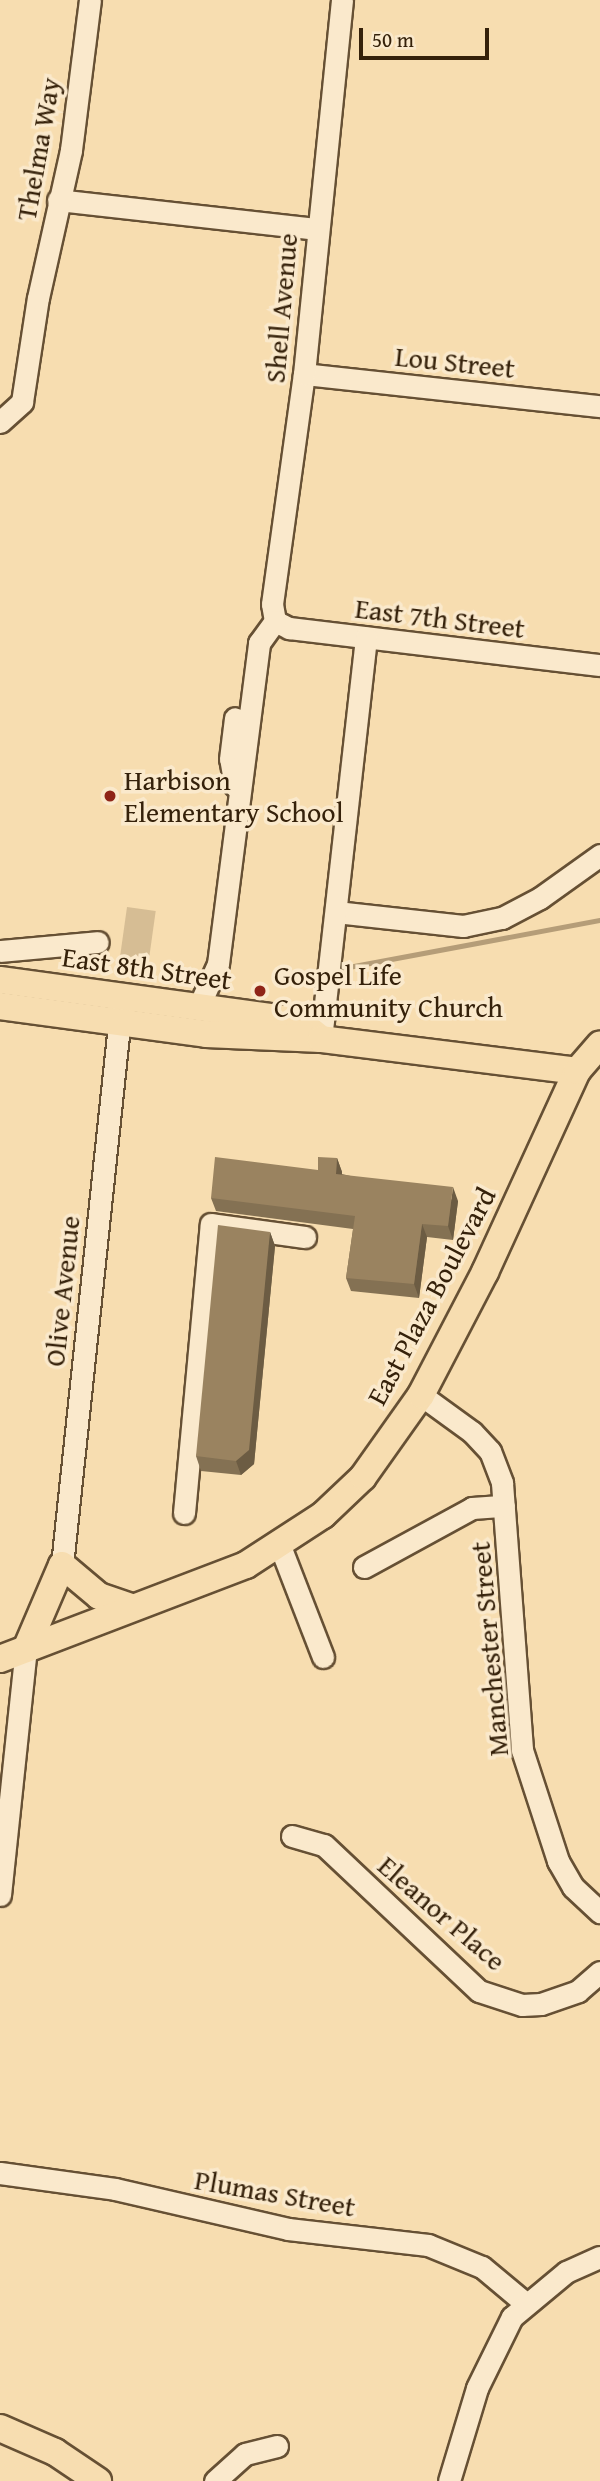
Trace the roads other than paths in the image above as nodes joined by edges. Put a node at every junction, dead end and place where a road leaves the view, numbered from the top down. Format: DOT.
graph roads {
  1 [pos="90,0"];
  2 [pos="342,0"];
  3 [pos="58,200"];
  4 [pos="316,229"];
  5 [pos="304,373"];
  6 [pos="600,406"];
  7 [pos="0,422"];
  8 [pos="275,621"];
  9 [pos="366,638"];
  10 [pos="600,665"];
  11 [pos="600,855"];
  12 [pos="336,912"];
  13 [pos="98,942"];
  14 [pos="0,951"];
  15 [pos="0,980"];
  16 [pos="0,1006"];
  17 [pos="198,1008"];
  18 [pos="121,1010"];
  19 [pos="321,1039"];
  20 [pos="600,1045"];
  21 [pos="577,1071"];
  22 [pos="305,1237"];
  23 [pos="421,1395"];
  24 [pos="504,1506"];
  25 [pos="184,1513"];
  26 [pos="279,1546"];
  27 [pos="62,1565"];
  28 [pos="365,1567"];
  29 [pos="131,1608"];
  30 [pos="26,1649"];
  31 [pos="323,1657"];
  32 [pos="0,1659"];
  33 [pos="292,1836"];
  34 [pos="0,1895"];
  35 [pos="600,1912"];
  36 [pos="600,1972"];
  37 [pos="0,2173"];
  38 [pos="600,2257"];
  39 [pos="525,2303"];
  40 [pos="0,2428"];
  41 [pos="277,2446"];
  42 [pos="98,2481"];
  43 [pos="215,2481"];
  44 [pos="449,2481"];
  1 -- 3 [label="street, Thelma Way"];
  2 -- 4 [label="street, Shell Avenue"];
  3 -- 4 [label="street"];
  3 -- 7 [label="street, Thelma Way"];
  4 -- 5 [label="street, Shell Avenue"];
  5 -- 6 [label="street, Lou Street"];
  5 -- 8 [label="street, Shell Avenue"];
  8 -- 9 [label="street, East 7th Street"];
  8 -- 17 [label="street"];
  9 -- 10 [label="street, East 7th Street"];
  9 -- 12 [label="street"];
  11 -- 12 [label="street"];
  12 -- 19 [label="street"];
  13 -- 14 [label="street"];
  15 -- 18 [label="main road, East 8th Street"];
  16 -- 18 [label="main road, East 8th Street"];
  17 -- 18 [label="main road, East 8th Street"];
  17 -- 19 [label="main road, East 8th Street"];
  18 -- 19 [label="main road, East 8th Street"];
  18 -- 27 [label="street, Olive Avenue"];
  19 -- 21 [label="main road, East 8th Street"];
  20 -- 21 [label="main road, East Plaza Boulevard"];
  21 -- 23 [label="main road, East Plaza Boulevard"];
  22 -- 25 [label="street"];
  23 -- 24 [label="street, Manchester Street"];
  23 -- 26 [label="main road, East Plaza Boulevard"];
  24 -- 28 [label="street"];
  24 -- 35 [label="street, Manchester Street"];
  26 -- 29 [label="main road, East Plaza Boulevard"];
  26 -- 31 [label="street"];
  27 -- 29 [label="main road"];
  27 -- 30 [label="main road"];
  29 -- 30 [label="main road, East Plaza Boulevard"];
  30 -- 32 [label="main road, East Plaza Boulevard"];
  30 -- 34 [label="street"];
  33 -- 36 [label="street, Eleanor Place"];
  37 -- 39 [label="street, Plumas Street"];
  38 -- 39 [label="street"];
  39 -- 44 [label="street"];
  40 -- 42 [label="main road"];
  41 -- 43 [label="street"];
}
